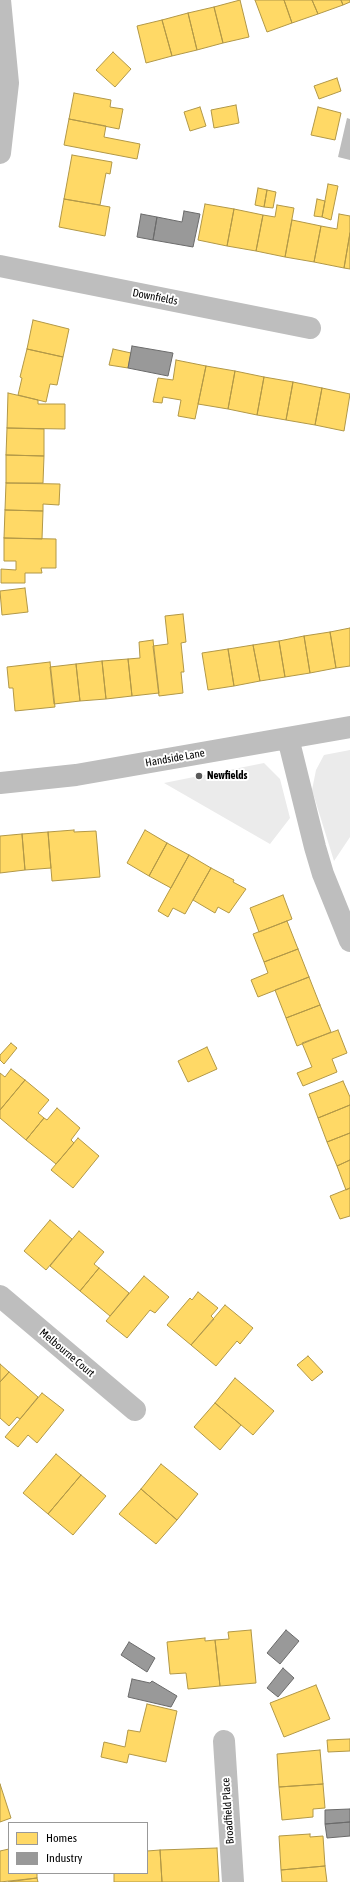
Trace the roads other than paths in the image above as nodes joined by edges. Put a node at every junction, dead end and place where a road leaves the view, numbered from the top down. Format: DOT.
graph roads {
  1 [pos="0,0"];
  2 [pos="0,153"];
  3 [pos="0,266"];
  4 [pos="310,328"];
  5 [pos="350,727"];
  6 [pos="288,738"];
  7 [pos="0,783"];
  8 [pos="350,941"];
  9 [pos="0,1296"];
  10 [pos="135,1410"];
  11 [pos="224,1741"];
  12 [pos="233,1882"];
  1 -- 2 [label="street"];
  3 -- 4 [label="street, Downfields"];
  5 -- 6 [label="street, Handside Lane"];
  6 -- 7 [label="street, Handside Lane"];
  6 -- 8 [label="street"];
  9 -- 10 [label="street, Melbourne Court"];
  11 -- 12 [label="street, Broadfield Place"];
}
